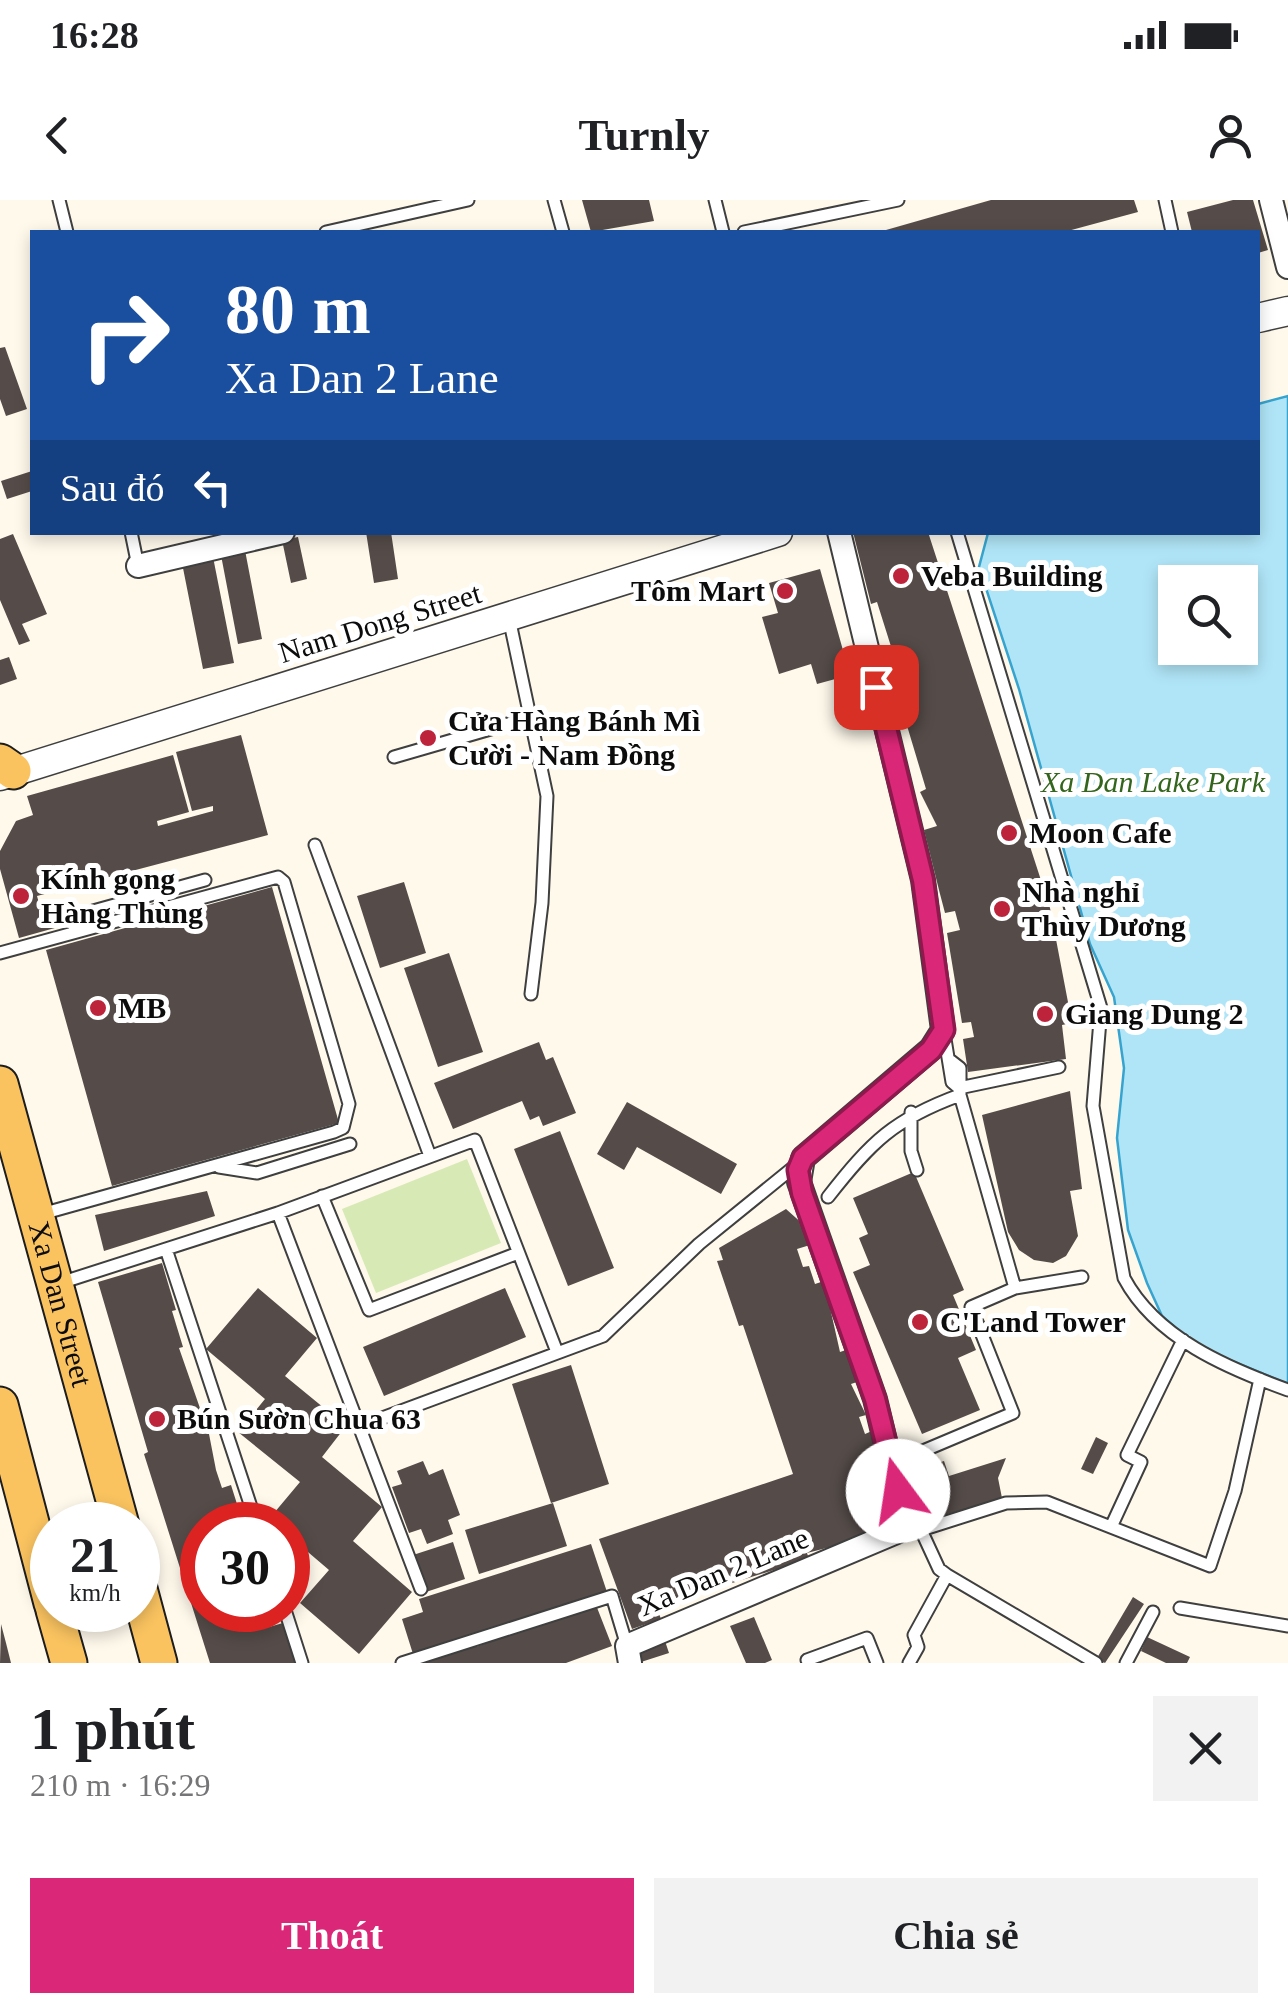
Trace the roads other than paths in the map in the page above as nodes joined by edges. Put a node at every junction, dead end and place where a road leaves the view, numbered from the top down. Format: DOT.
graph roads {
  1 [pos="60,200"];
  2 [pos="468,200"];
  3 [pos="554,200"];
  4 [pos="715,200"];
  5 [pos="898,200"];
  6 [pos="1165,200"];
  7 [pos="1270,200"];
  8 [pos="67,230"];
  9 [pos="335,230"];
  10 [pos="562,230"];
  11 [pos="722,230"];
  12 [pos="754,230"];
  13 [pos="1172,230"];
  14 [pos="1288,268"];
  15 [pos="1288,311"];
  16 [pos="1260,318"];
  17 [pos="132,535"];
  18 [pos="270,535"];
  19 [pos="769,535"];
  20 [pos="840,535"];
  21 [pos="958,535"];
  22 [pos="138,566"];
  23 [pos="509,618"];
  24 [pos="532,717"];
  25 [pos="394,758"];
  26 [pos="4,770"];
  27 [pos="315,845"];
  28 [pos="205,880"];
  29 [pos="74,932"];
  30 [pos="0,953"];
  31 [pos="530,994"];
  32 [pos="944,1030"];
  33 [pos="1059,1066"];
  34 [pos="0,1084"];
  35 [pos="960,1092"];
  36 [pos="911,1112"];
  37 [pos="350,1144"];
  38 [pos="430,1156"];
  39 [pos="800,1162"];
  40 [pos="214,1166"];
  41 [pos="917,1170"];
  42 [pos="322,1196"];
  43 [pos="828,1197"];
  44 [pos="278,1213"];
  45 [pos="34,1216"];
  46 [pos="166,1249"];
  47 [pos="518,1253"];
  48 [pos="1082,1276"];
  49 [pos="54,1286"];
  50 [pos="1015,1288"];
  51 [pos="1184,1340"];
  52 [pos="557,1352"];
  53 [pos="1260,1380"];
  54 [pos="1288,1390"];
  55 [pos="0,1405"];
  56 [pos="358,1427"];
  57 [pos="911,1456"];
  58 [pos="114,1502"];
  59 [pos="249,1502"];
  60 [pos="30,1519"];
  61 [pos="1111,1527"];
  62 [pos="914,1529"];
  63 [pos="947,1575"];
  64 [pos="421,1589"];
  65 [pos="1180,1608"];
  66 [pos="1154,1612"];
  67 [pos="1288,1626"];
  68 [pos="60,1632"];
  69 [pos="151,1632"];
  70 [pos="292,1632"];
  71 [pos="628,1654"];
  72 [pos="69,1663"];
  73 [pos="159,1663"];
  74 [pos="302,1663"];
  75 [pos="402,1663"];
  76 [pos="809,1663"];
  77 [pos="878,1663"];
  78 [pos="909,1663"];
  79 [pos="1096,1663"];
  80 [pos="1126,1663"];
  1 -- 8 [label="lane"];
  2 -- 9 [label="lane"];
  3 -- 10 [label="lane"];
  4 -- 11 [label="lane"];
  5 -- 12 [label="lane"];
  6 -- 13 [label="lane"];
  7 -- 14 [label="street"];
  15 -- 16 [label="street"];
  17 -- 22 [label="lane"];
  18 -- 22 [label="street"];
  19 -- 23 [label="street, Nam Dong Street"];
  20 -- 32 [label="street"];
  21 -- 51 [label="lane"];
  23 -- 24 [label="lane"];
  23 -- 26 [label="street, Nam Dong Street"];
  24 -- 25 [label="lane"];
  24 -- 31 [label="lane"];
  27 -- 38 [label="lane"];
  28 -- 29 [label="lane"];
  29 -- 30 [label="lane"];
  29 -- 40 [label="lane"];
  32 -- 35 [label="lane"];
  32 -- 39 [label="street"];
  33 -- 35 [label="lane"];
  34 -- 45 [label="main road, Xa Dan Street"];
  35 -- 36 [label="lane"];
  35 -- 50 [label="lane"];
  36 -- 41 [label="lane"];
  36 -- 43 [label="lane"];
  37 -- 40 [label="lane"];
  38 -- 42 [label="lane"];
  38 -- 47 [label="lane"];
  39 -- 52 [label="lane"];
  39 -- 62 [label="street"];
  40 -- 45 [label="lane"];
  42 -- 44 [label="lane"];
  42 -- 47 [label="lane"];
  44 -- 46 [label="lane"];
  44 -- 56 [label="lane"];
  45 -- 49 [label="main road, Xa Dan Street"];
  46 -- 49 [label="lane"];
  46 -- 59 [label="lane"];
  47 -- 52 [label="lane"];
  48 -- 50 [label="lane"];
  49 -- 58 [label="main road, Xa Dan Street"];
  50 -- 57 [label="lane"];
  51 -- 53 [label="lane"];
  51 -- 61 [label="lane"];
  52 -- 56 [label="lane"];
  53 -- 54 [label="lane"];
  53 -- 61 [label="lane"];
  55 -- 60 [label="main road"];
  56 -- 64 [label="lane"];
  61 -- 62 [label="lane"];
  62 -- 63 [label="lane"];
  62 -- 71 [label="street, Xa Dan 2 Lane"];
  63 -- 78 [label="lane"];
  63 -- 79 [label="lane"];
  65 -- 67 [label="lane"];
  66 -- 80 [label="lane"];
  68 -- 72 [label="main road"];
  69 -- 73 [label="main road"];
  70 -- 74 [label="lane"];
  71 -- 75 [label="lane"];
  76 -- 77 [label="lane"];
}
